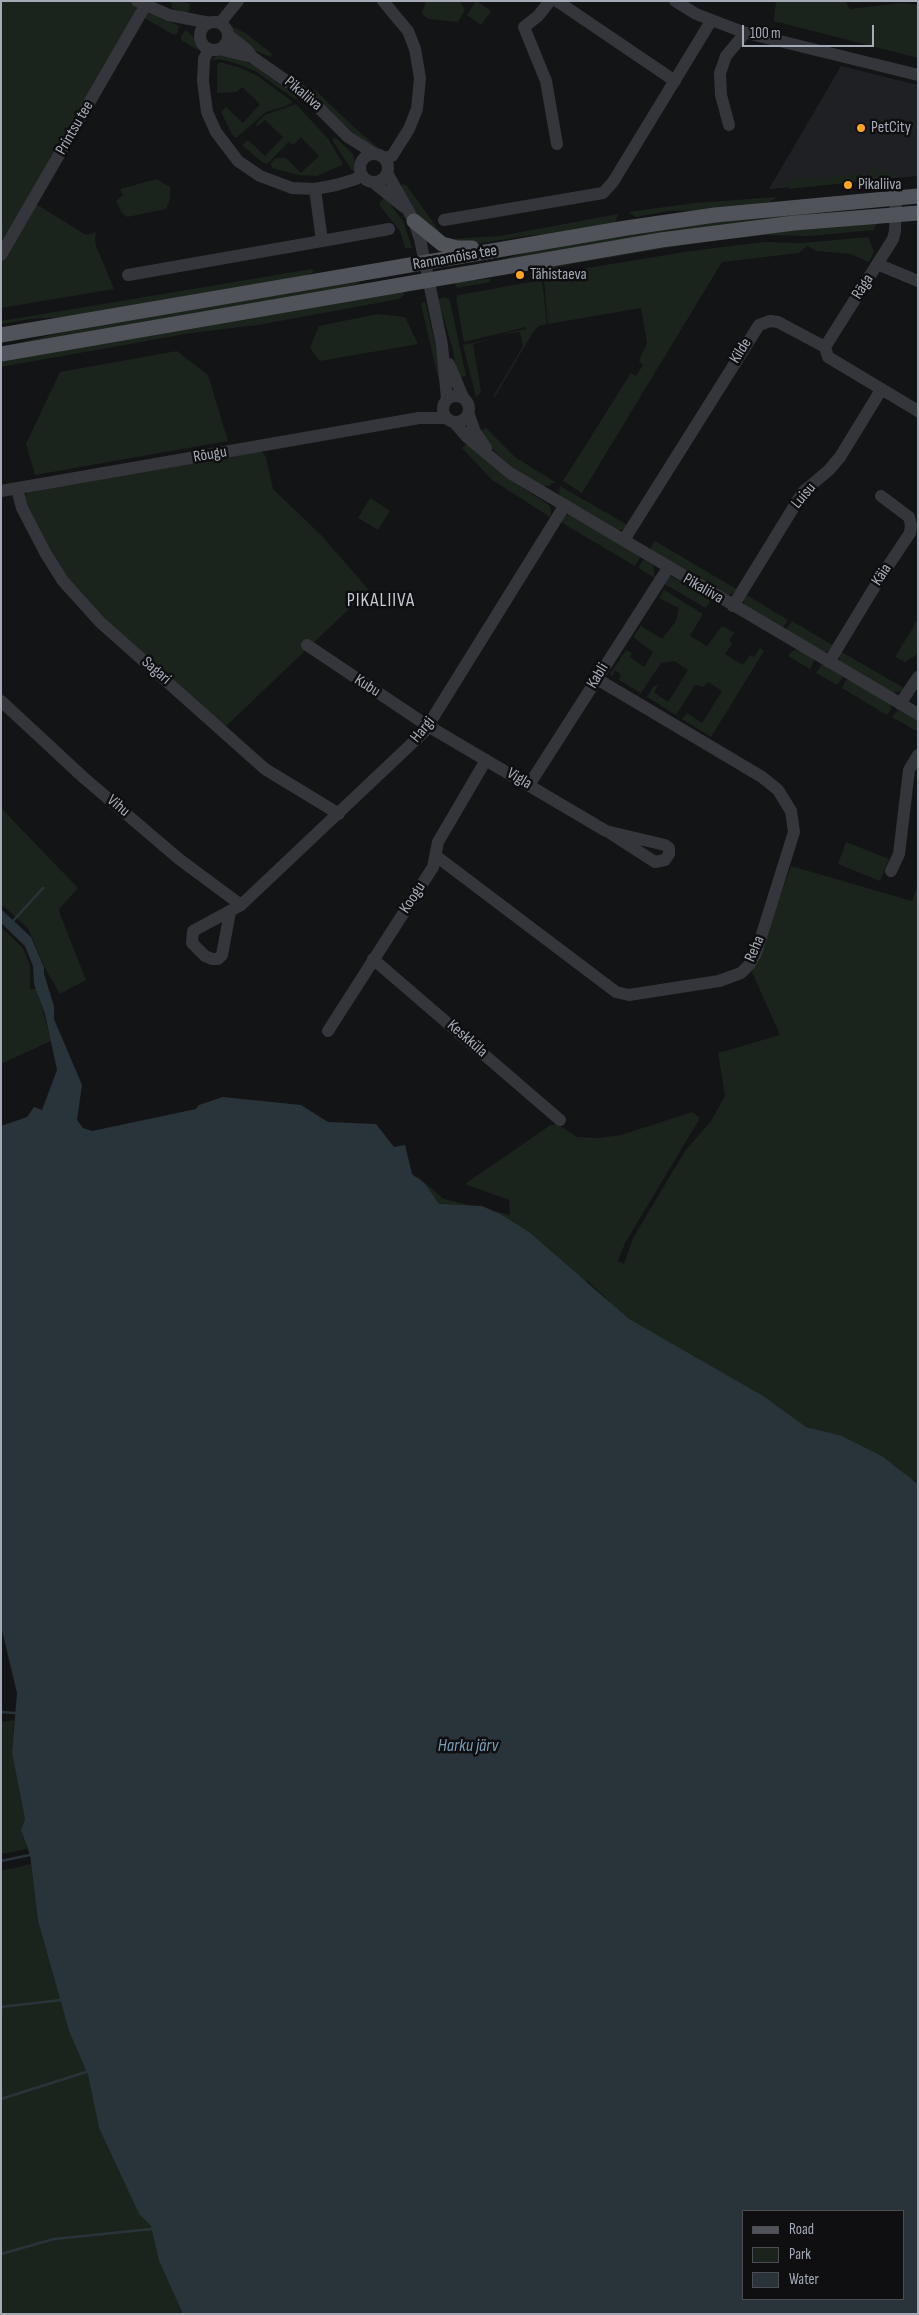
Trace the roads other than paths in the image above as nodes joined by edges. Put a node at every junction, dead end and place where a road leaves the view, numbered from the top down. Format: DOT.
graph roads {
  1 [pos="238,1"];
  2 [pos="383,1"];
  3 [pos="550,1"];
  4 [pos="557,1"];
  5 [pos="674,1"];
  6 [pos="144,2"];
  7 [pos="170,14"];
  8 [pos="711,21"];
  9 [pos="215,23"];
  10 [pos="743,32"];
  11 [pos="228,35"];
  12 [pos="200,37"];
  13 [pos="214,49"];
  14 [pos="252,58"];
  15 [pos="918,75"];
  16 [pos="675,81"];
  17 [pos="729,125"];
  18 [pos="348,137"];
  19 [pos="557,144"];
  20 [pos="379,156"];
  21 [pos="361,169"];
  22 [pos="387,173"];
  23 [pos="372,182"];
  24 [pos="315,189"];
  25 [pos="918,196"];
  26 [pos="896,198"];
  27 [pos="918,213"];
  28 [pos="896,214"];
  29 [pos="411,215"];
  30 [pos="444,220"];
  31 [pos="389,229"];
  32 [pos="322,241"];
  33 [pos="500,250"];
  34 [pos="1,255"];
  35 [pos="425,264"];
  36 [pos="877,264"];
  37 [pos="128,275"];
  38 [pos="429,280"];
  39 [pos="918,281"];
  40 [pos="61,324"];
  41 [pos="1,327"];
  42 [pos="22,331"];
  43 [pos="1,334"];
  44 [pos="1,344"];
  45 [pos="442,345"];
  46 [pos="825,347"];
  47 [pos="1,354"];
  48 [pos="881,390"];
  49 [pos="463,397"];
  50 [pos="448,411"];
  51 [pos="918,411"];
  52 [pos="469,415"];
  53 [pos="493,458"];
  54 [pos="17,489"];
  55 [pos="1,491"];
  56 [pos="881,496"];
  57 [pos="564,505"];
  58 [pos="624,540"];
  59 [pos="668,568"];
  60 [pos="734,606"];
  61 [pos="306,645"];
  62 [pos="829,662"];
  63 [pos="918,676"];
  64 [pos="597,679"];
  65 [pos="1,701"];
  66 [pos="900,704"];
  67 [pos="918,714"];
  68 [pos="428,726"];
  69 [pos="918,755"];
  70 [pos="486,760"];
  71 [pos="529,785"];
  72 [pos="339,814"];
  73 [pos="610,833"];
  74 [pos="436,856"];
  75 [pos="891,871"];
  76 [pos="241,905"];
  77 [pos="230,912"];
  78 [pos="373,959"];
  79 [pos="328,1031"];
  80 [pos="560,1120"];
  1 -- 9 [label="street"];
  2 -- 20 [label="street"];
  3 -- 19 [label="street"];
  4 -- 16 [label="street"];
  5 -- 8 [label="street"];
  6 -- 7 [label="street"];
  6 -- 34 [label="street, Printsu tee"];
  7 -- 9 [label="street"];
  7 -- 12 [label="street"];
  8 -- 10 [label="street"];
  8 -- 16 [label="street"];
  9 -- 11 [label="street"];
  9 -- 12 [label="street"];
  10 -- 15 [label="street"];
  10 -- 17 [label="street"];
  11 -- 13 [label="street"];
  11 -- 14 [label="street"];
  12 -- 13 [label="street"];
  13 -- 14 [label="street"];
  13 -- 24 [label="street"];
  14 -- 18 [label="street, Pikaliiva"];
  16 -- 30 [label="street"];
  18 -- 20 [label="street"];
  18 -- 21 [label="street"];
  20 -- 21 [label="street"];
  20 -- 22 [label="street"];
  21 -- 23 [label="street"];
  21 -- 24 [label="street"];
  22 -- 23 [label="street"];
  22 -- 29 [label="street, Pikaliiva"];
  23 -- 29 [label="street"];
  24 -- 32 [label="street"];
  25 -- 26 [label="main road, Rannamõisa tee"];
  26 -- 28 [label="street"];
  26 -- 33 [label="main road, Rannamõisa tee"];
  27 -- 28 [label="main road, Rannamõisa tee"];
  28 -- 36 [label="street"];
  28 -- 38 [label="main road, Rannamõisa tee"];
  29 -- 33 [label="main road"];
  29 -- 35 [label="street, Pikaliiva"];
  31 -- 32 [label="street"];
  32 -- 37 [label="street"];
  33 -- 35 [label="main road, Rannamõisa tee"];
  35 -- 38 [label="street, Pikaliiva"];
  35 -- 40 [label="main road, Rannamõisa tee"];
  36 -- 39 [label="street, Räga"];
  36 -- 46 [label="street, Räga"];
  38 -- 45 [label="street, Pikaliiva"];
  38 -- 47 [label="main road, Rannamõisa tee"];
  40 -- 42 [label="main road, Rannamõisa tee"];
  40 -- 44 [label="main road"];
  41 -- 42 [label="street"];
  42 -- 43 [label="main road, Rannamõisa tee"];
  45 -- 49 [label="street, Pikaliiva"];
  45 -- 50 [label="street, Pikaliiva"];
  46 -- 48 [label="street, Kilde"];
  46 -- 58 [label="street, Kilde"];
  48 -- 51 [label="street, Kilde"];
  48 -- 60 [label="street, Luisu"];
  49 -- 50 [label="street"];
  49 -- 52 [label="street, Pikaliiva"];
  50 -- 52 [label="street"];
  50 -- 53 [label="street, Pikaliiva"];
  50 -- 54 [label="street, Rõugu"];
  52 -- 53 [label="street, Pikaliiva"];
  53 -- 57 [label="street, Pikaliiva"];
  54 -- 55 [label="street, Rõugu"];
  54 -- 72 [label="street, Sagari"];
  56 -- 62 [label="street, Käia"];
  57 -- 58 [label="street, Pikaliiva"];
  57 -- 68 [label="street, Hargi"];
  58 -- 59 [label="street, Pikaliiva"];
  59 -- 60 [label="street, Pikaliiva"];
  59 -- 64 [label="street, Kabli"];
  60 -- 62 [label="street, Pikaliiva"];
  61 -- 68 [label="street, Kubu"];
  62 -- 66 [label="street, Pikaliiva"];
  63 -- 66 [label="street"];
  64 -- 71 [label="street, Kabli"];
  64 -- 74 [label="street, Reha"];
  65 -- 76 [label="street, Vihu"];
  66 -- 67 [label="street, Pikaliiva"];
  68 -- 70 [label="street, Vigla"];
  68 -- 72 [label="street, Hargi"];
  69 -- 75 [label="street"];
  70 -- 71 [label="street, Vigla"];
  70 -- 74 [label="street, Koogu"];
  71 -- 73 [label="street, Vigla"];
  72 -- 76 [label="street, Hargi"];
  74 -- 78 [label="street, Koogu"];
  76 -- 77 [label="street, Hargi"];
  78 -- 79 [label="street, Koogu"];
  78 -- 80 [label="street, Keskküla"];
}
